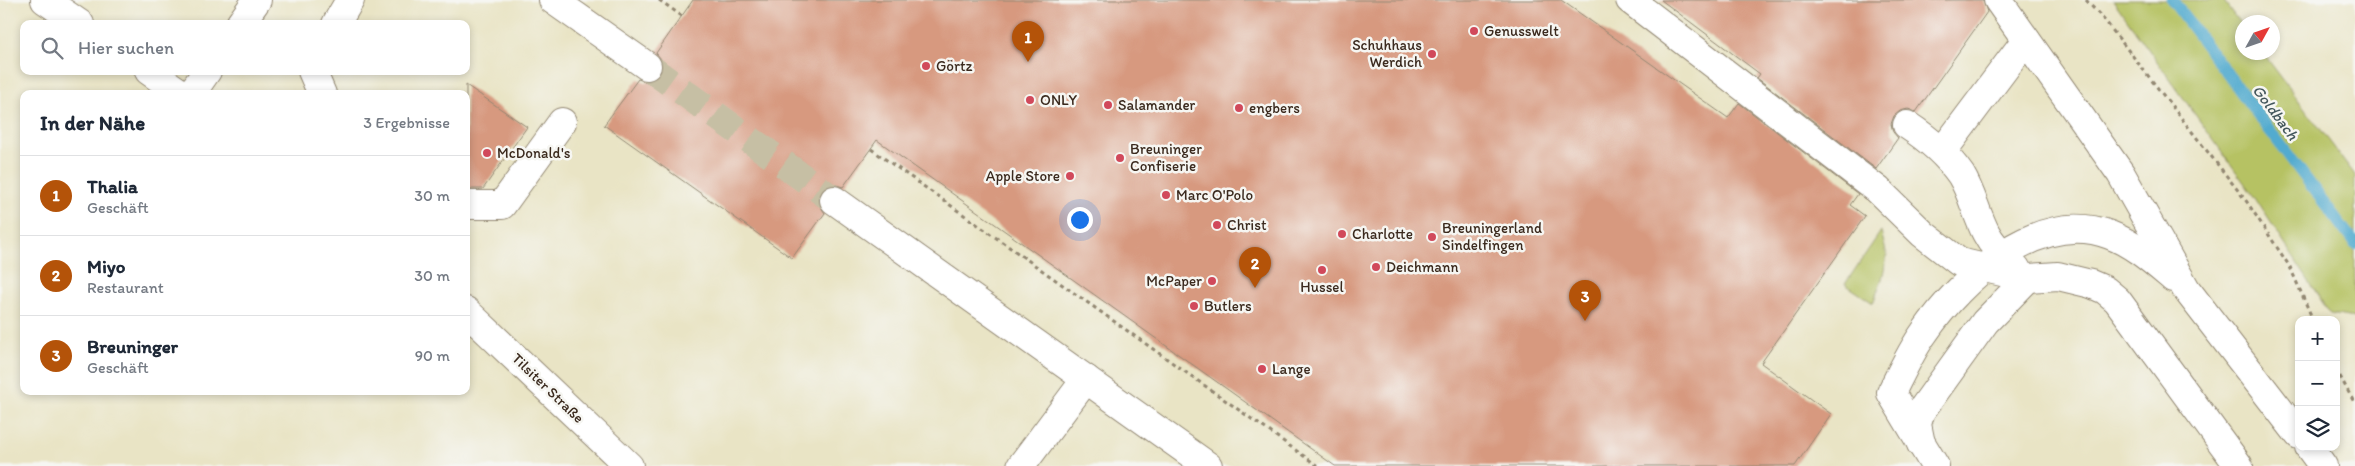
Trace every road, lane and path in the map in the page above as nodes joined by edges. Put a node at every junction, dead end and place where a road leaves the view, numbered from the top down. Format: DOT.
graph roads {
  1 [pos="45,0"];
  2 [pos="257,0"];
  3 [pos="350,0"];
  4 [pos="553,0"];
  5 [pos="659,0"];
  6 [pos="1630,0"];
  7 [pos="1998,0"];
  8 [pos="2086,0"];
  9 [pos="682,16"];
  10 [pos="74,20"];
  11 [pos="243,20"];
  12 [pos="338,20"];
  13 [pos="2026,40"];
  14 [pos="647,66"];
  15 [pos="155,75"];
  16 [pos="204,75"];
  17 [pos="314,75"];
  18 [pos="176,90"];
  19 [pos="194,90"];
  20 [pos="320,90"];
  21 [pos="562,122"];
  22 [pos="1907,125"];
  23 [pos="870,149"];
  24 [pos="1942,152"];
  25 [pos="834,200"];
  26 [pos="470,205"];
  27 [pos="1994,261"];
  28 [pos="2028,278"];
  29 [pos="2186,289"];
  30 [pos="470,315"];
  31 [pos="2310,316"];
  32 [pos="2340,376"];
  33 [pos="1086,379"];
  34 [pos="2355,404"];
  35 [pos="2295,430"];
  36 [pos="1921,444"];
  37 [pos="2311,451"];
  38 [pos="628,466"];
  39 [pos="1021,466"];
  40 [pos="1208,466"];
  41 [pos="1318,466"];
  42 [pos="1935,466"];
  43 [pos="2239,466"];
  44 [pos="2323,466"];
  1 -- 10 [label="street"];
  2 -- 11 [label="street"];
  3 -- 12 [label="street"];
  4 -- 14 [label="street"];
  5 -- 9 [label="path"];
  6 -- 27 [label="street"];
  7 -- 13 [label="street"];
  8 -- 31 [label="path"];
  13 -- 24 [label="street"];
  13 -- 29 [label="street"];
  15 -- 18 [label="street"];
  16 -- 19 [label="street"];
  17 -- 20 [label="street"];
  21 -- 26 [label="street"];
  22 -- 24 [label="street"];
  23 -- 41 [label="path"];
  24 -- 27 [label="street"];
  25 -- 33 [label="street"];
  27 -- 28 [label="street"];
  27 -- 29 [label="street"];
  27 -- 36 [label="street"];
  28 -- 36 [label="street"];
  28 -- 43 [label="street"];
  29 -- 35 [label="street"];
  30 -- 38 [label="street, Tilsiter Straße"];
  32 -- 34 [label="path"];
  33 -- 39 [label="street"];
  33 -- 40 [label="street"];
  36 -- 42 [label="street"];
  37 -- 44 [label="street"];
}
